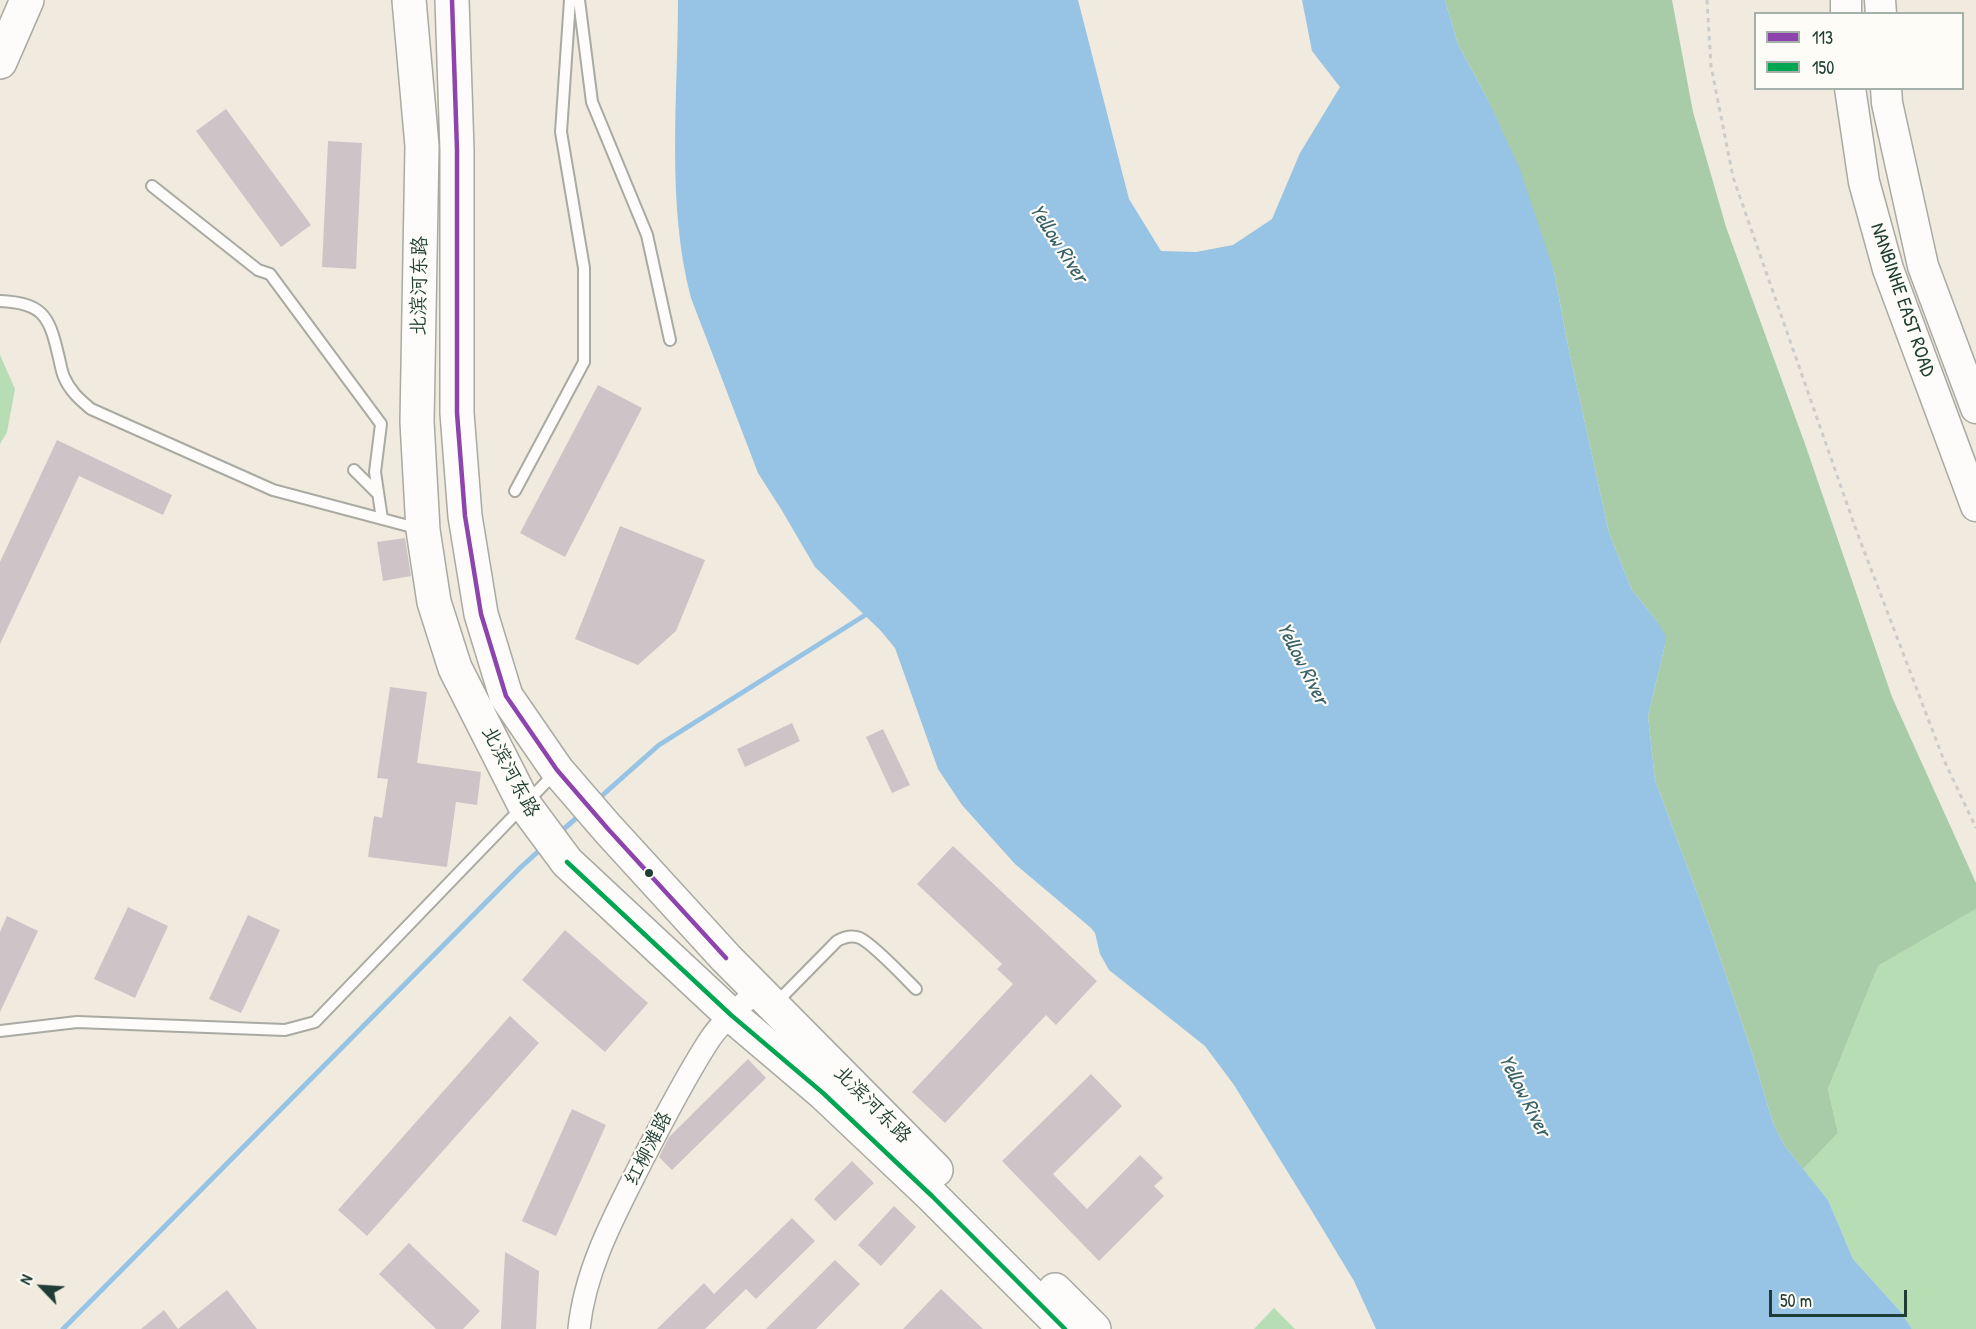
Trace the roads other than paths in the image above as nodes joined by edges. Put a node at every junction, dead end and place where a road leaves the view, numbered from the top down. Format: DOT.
graph roads {
  1 [pos="409,0"];
  2 [pos="452,0"];
  3 [pos="570,0"];
  4 [pos="579,0"];
  5 [pos="10,5"];
  6 [pos="0,62"];
  7 [pos="1850,90"];
  8 [pos="1886,90"];
  9 [pos="152,186"];
  10 [pos="0,301"];
  11 [pos="670,340"];
  12 [pos="1976,408"];
  13 [pos="354,470"];
  14 [pos="515,491"];
  15 [pos="378,495"];
  16 [pos="1976,507"];
  17 [pos="381,519"];
  18 [pos="423,530"];
  19 [pos="567,782"];
  20 [pos="531,815"];
  21 [pos="916,989"];
  22 [pos="765,998"];
  23 [pos="731,1015"];
  24 [pos="0,1031"];
  25 [pos="579,1329"];
  26 [pos="1065,1329"];
  27 [pos="1094,1329"];
  1 -- 18 [label="main road, 北滨河东路"];
  2 -- 19 [label="main road, 北滨河东路"];
  3 -- 14 [label="lane"];
  4 -- 11 [label="lane"];
  5 -- 6 [label="main road"];
  7 -- 16 [label="main road, NANBINHE EAST ROAD"];
  8 -- 12 [label="main road, NANBINHE EAST ROAD"];
  9 -- 15 [label="lane"];
  10 -- 17 [label="lane"];
  13 -- 15 [label="lane"];
  15 -- 17 [label="lane"];
  17 -- 18 [label="lane"];
  18 -- 20 [label="main road, 北滨河东路"];
  19 -- 20 [label="lane"];
  19 -- 22 [label="main road, 北滨河东路"];
  20 -- 23 [label="main road, 北滨河东路"];
  20 -- 24 [label="lane"];
  21 -- 22 [label="lane"];
  22 -- 23 [label="street, 红柳滩路"];
  22 -- 27 [label="main road, 北滨河东路"];
  23 -- 25 [label="street, 红柳滩路"];
  23 -- 26 [label="main road, 北滨河东路"];
}
